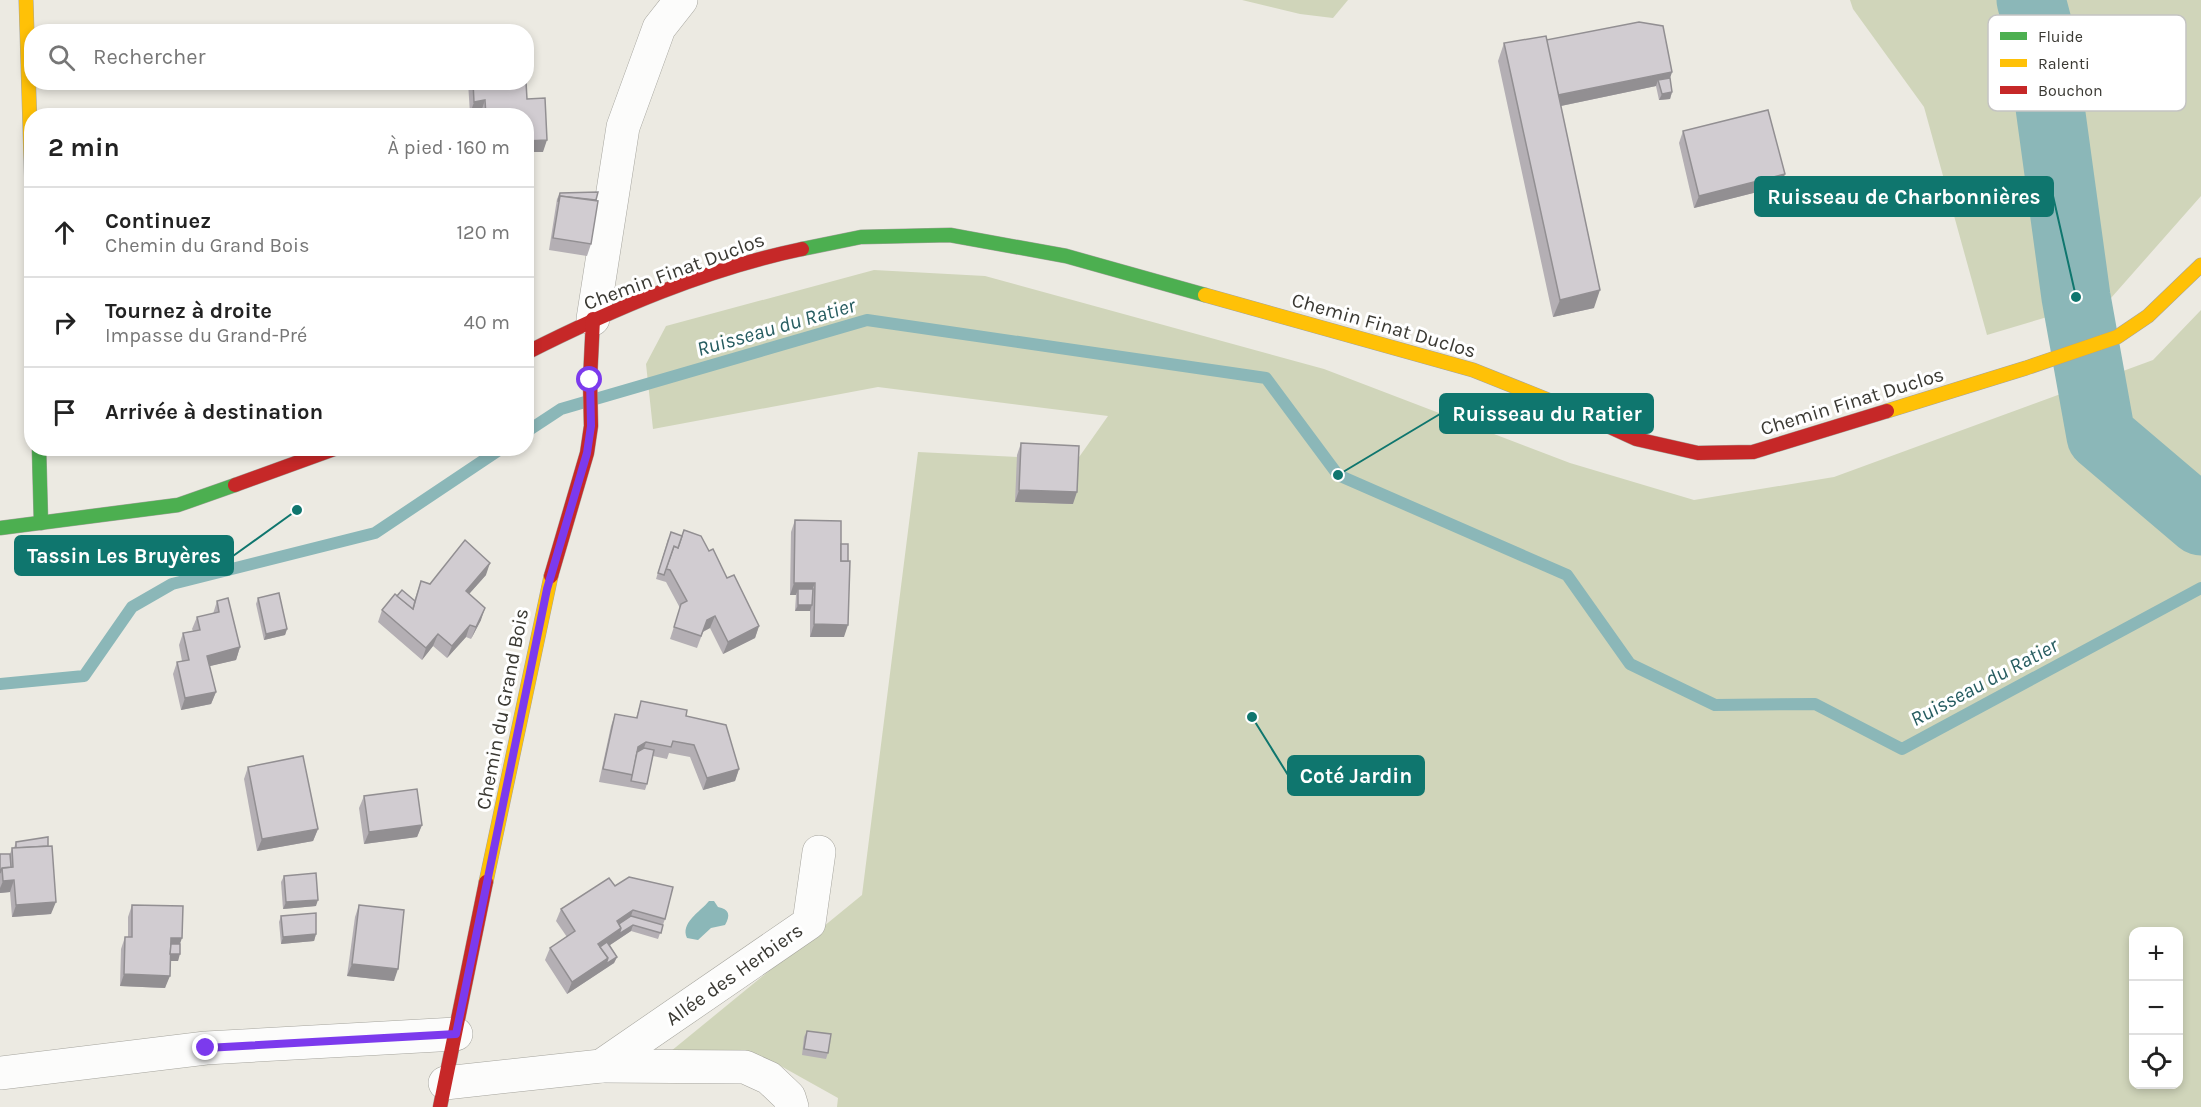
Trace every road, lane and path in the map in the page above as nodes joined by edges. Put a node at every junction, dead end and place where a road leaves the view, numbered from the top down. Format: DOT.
graph roads {
  1 [pos="26,0"];
  2 [pos="681,0"];
  3 [pos="27,24"];
  4 [pos="29,90"];
  5 [pos="29,108"];
  6 [pos="2201,265"];
  7 [pos="593,319"];
  8 [pos="534,349"];
  9 [pos="39,456"];
  10 [pos="315,456"];
  11 [pos="42,523"];
  12 [pos="0,528"];
  13 [pos="819,852"];
  14 [pos="456,1034"];
  15 [pos="601,1066"];
  16 [pos="0,1073"];
  17 [pos="443,1095"];
  18 [pos="792,1107"];
  1 -- 3 [label="main road"];
  2 -- 7 [label="street"];
  4 -- 5 [label="main road"];
  6 -- 7 [label="main road, Chemin Finat Duclos"];
  7 -- 8 [label="main road, Chemin Finat Duclos"];
  7 -- 14 [label="main road, Chemin du Grand Bois"];
  9 -- 11 [label="main road"];
  10 -- 11 [label="main road"];
  11 -- 12 [label="main road"];
  13 -- 15 [label="street, Allée des Herbiers"];
  14 -- 16 [label="street"];
  14 -- 17 [label="main road, Chemin du Grand Bois"];
  15 -- 17 [label="street, Allée des Herbiers"];
  15 -- 18 [label="street, Allée des Herbiers"];
}
